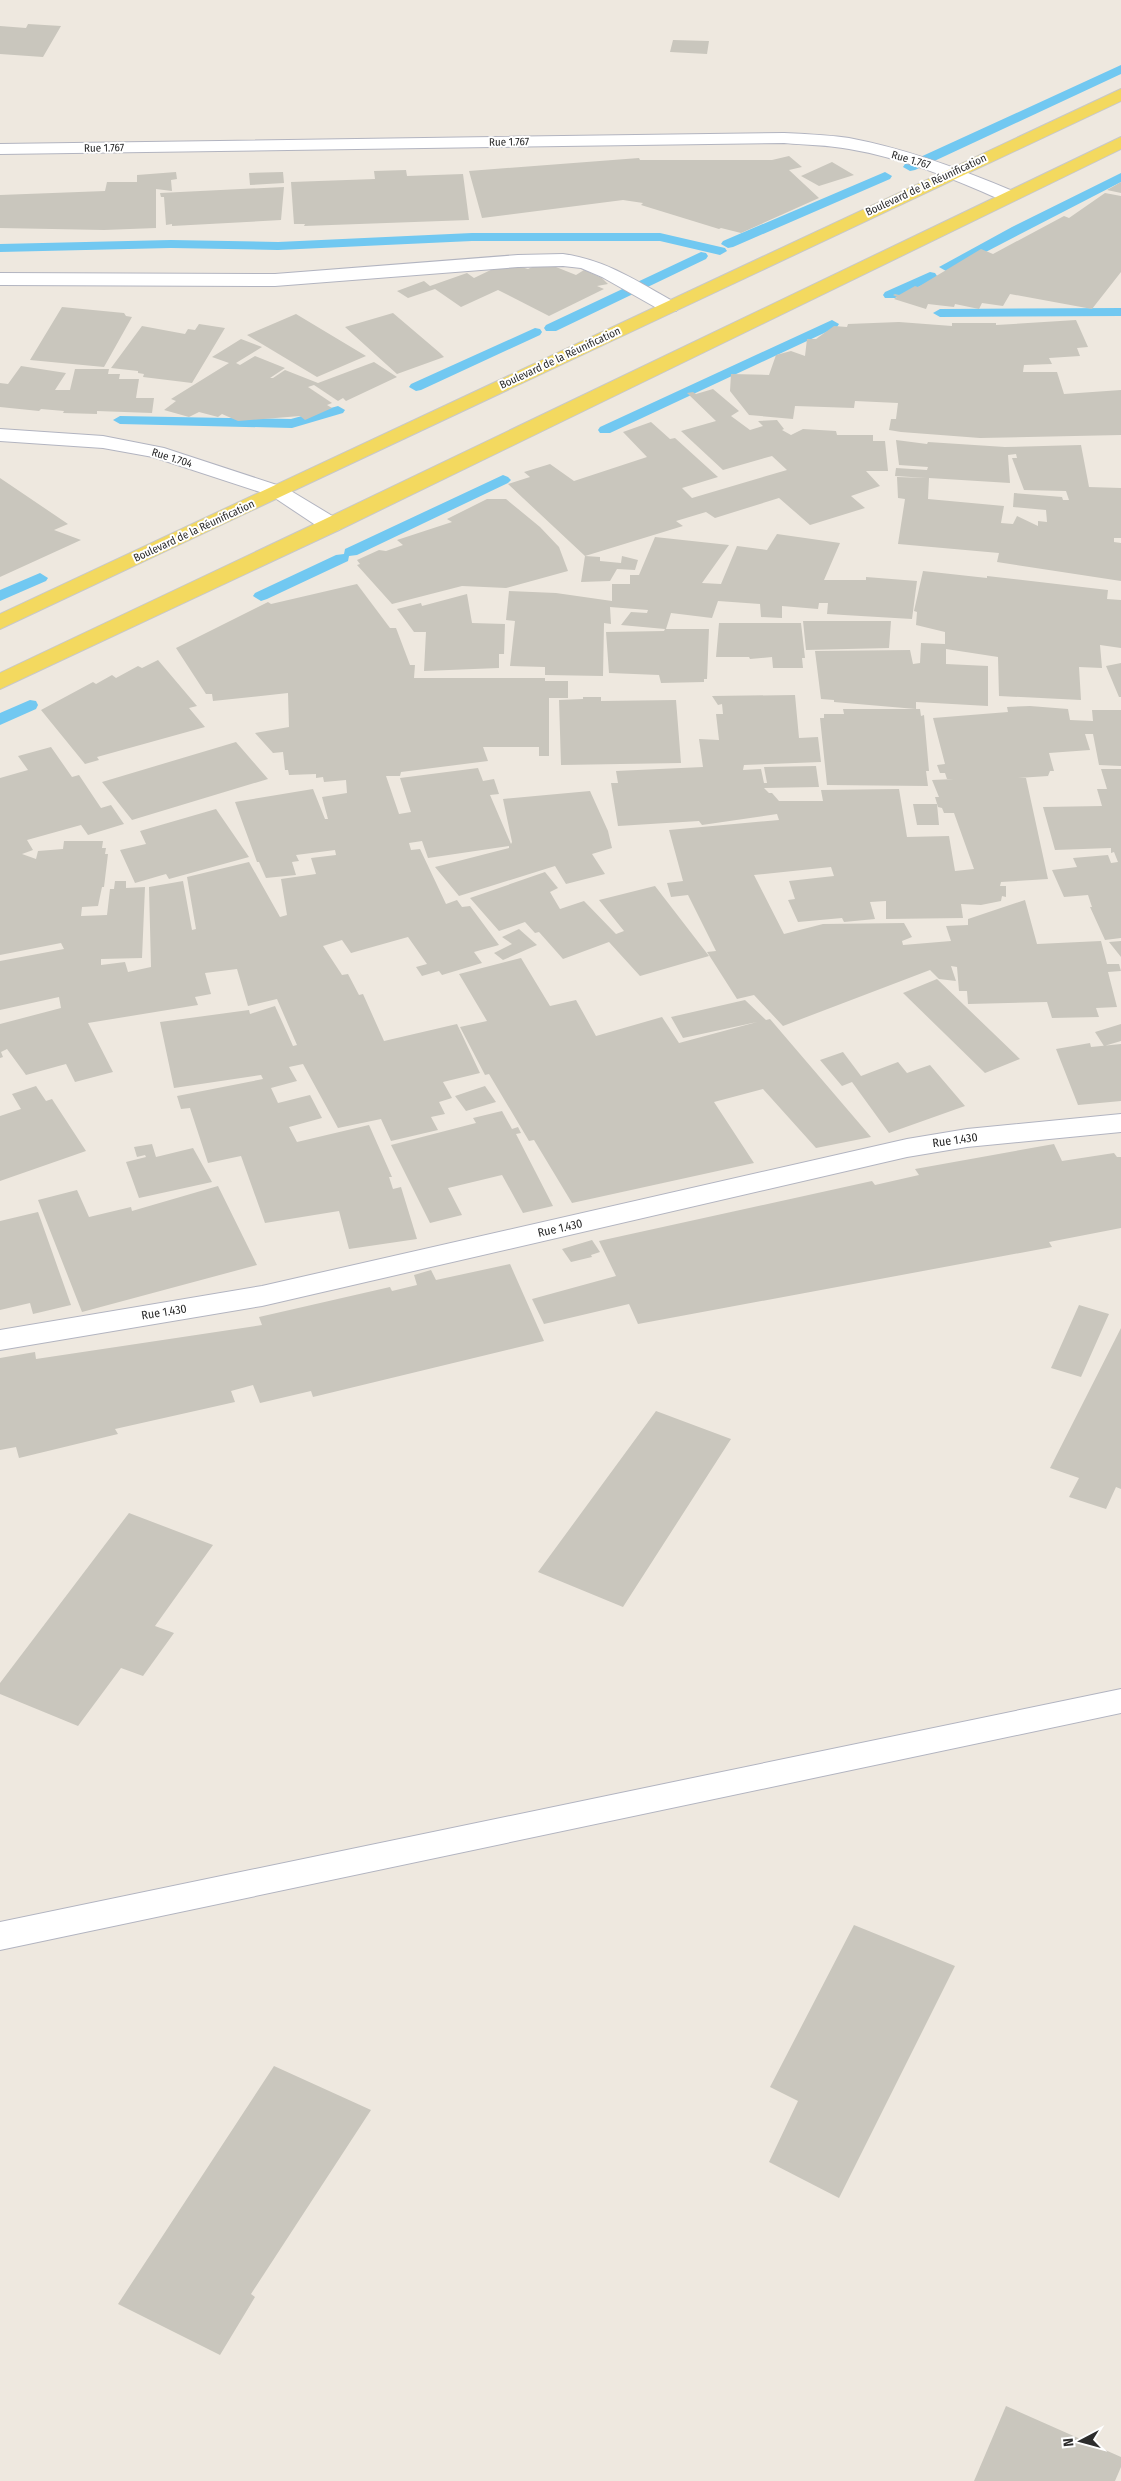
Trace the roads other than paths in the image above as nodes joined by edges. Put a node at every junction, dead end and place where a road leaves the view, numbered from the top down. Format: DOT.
graph roads {
  1 [pos="1121,94"];
  2 [pos="1121,142"];
  3 [pos="0,149"];
  4 [pos="953,172"];
  5 [pos="1008,196"];
  6 [pos="0,279"];
  7 [pos="669,307"];
  8 [pos="0,435"];
  9 [pos="279,492"];
  10 [pos="332,525"];
  11 [pos="0,622"];
  12 [pos="0,682"];
  13 [pos="1121,1123"];
  14 [pos="0,1340"];
  15 [pos="1121,1701"];
  16 [pos="0,1936"];
  1 -- 4 [label="main road, Boulevard de la Réunification"];
  2 -- 5 [label="main road"];
  3 -- 4 [label="street, Rue 1.767"];
  4 -- 5 [label="street, Rue 1.767"];
  4 -- 7 [label="main road, Boulevard de la Réunification"];
  5 -- 10 [label="main road"];
  6 -- 7 [label="street"];
  7 -- 9 [label="main road, Boulevard de la Réunification"];
  8 -- 9 [label="street, Rue 1.704"];
  9 -- 10 [label="street, Rue 1.704"];
  9 -- 11 [label="main road, Boulevard de la Réunification"];
  10 -- 12 [label="main road"];
  13 -- 14 [label="street, Rue 1.430"];
  15 -- 16 [label="street"];
}
